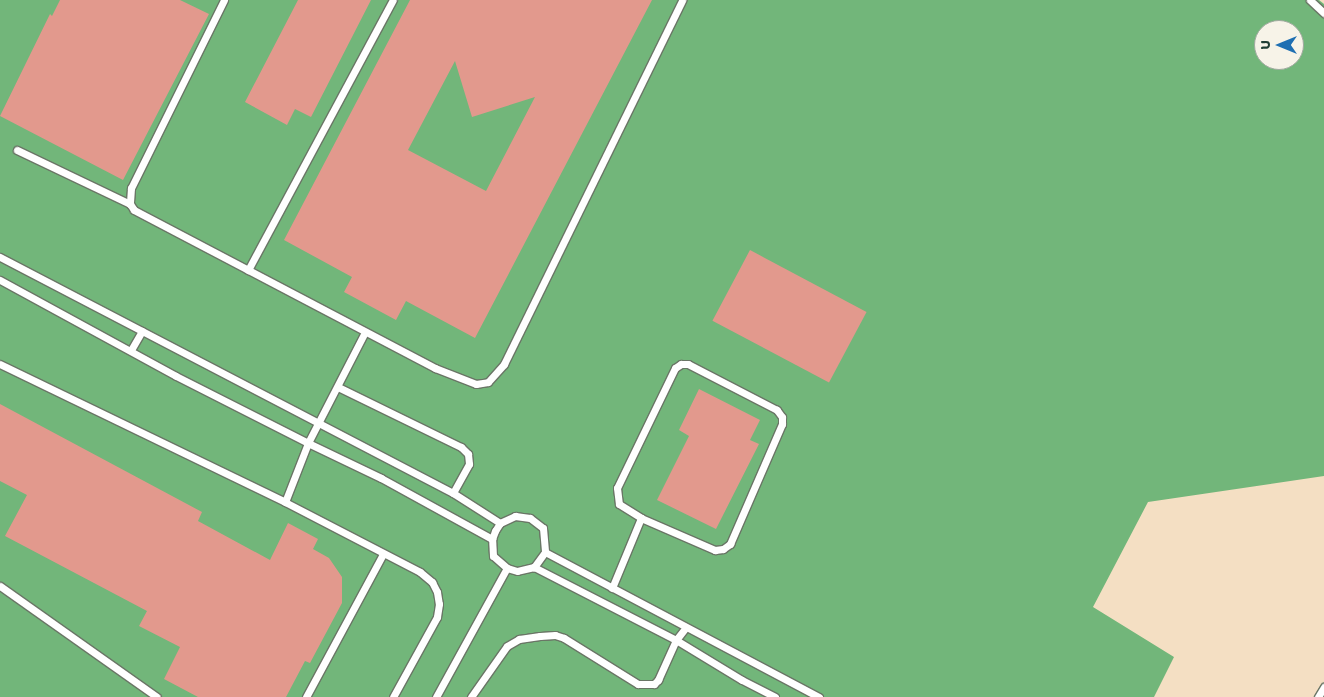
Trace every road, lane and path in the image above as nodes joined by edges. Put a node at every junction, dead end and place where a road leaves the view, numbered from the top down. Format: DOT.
graph roads {
  1 [pos="224,0"];
  2 [pos="393,0"];
  3 [pos="682,0"];
  4 [pos="1310,0"];
  5 [pos="1324,14"];
  6 [pos="17,150"];
  7 [pos="130,204"];
  8 [pos="0,257"];
  9 [pos="248,270"];
  10 [pos="0,280"];
  11 [pos="142,331"];
  12 [pos="366,332"];
  13 [pos="132,350"];
  14 [pos="0,364"];
  15 [pos="338,387"];
  16 [pos="318,424"];
  17 [pos="308,443"];
  18 [pos="452,493"];
  19 [pos="285,502"];
  20 [pos="641,518"];
  21 [pos="500,523"];
  22 [pos="492,539"];
  23 [pos="545,552"];
  24 [pos="383,554"];
  25 [pos="507,568"];
  26 [pos="534,568"];
  27 [pos="0,586"];
  28 [pos="612,588"];
  29 [pos="686,627"];
  30 [pos="676,640"];
  31 [pos="1324,686"];
  32 [pos="157,697"];
  33 [pos="306,697"];
  34 [pos="393,697"];
  35 [pos="436,697"];
  36 [pos="471,697"];
  37 [pos="775,697"];
  38 [pos="819,697"];
  39 [pos="1318,697"];
  1 -- 7 [label="lane"];
  2 -- 9 [label="lane"];
  3 -- 12 [label="lane"];
  4 -- 5 [label="lane"];
  6 -- 7 [label="lane"];
  7 -- 9 [label="lane"];
  8 -- 11 [label="lane"];
  9 -- 12 [label="lane"];
  10 -- 13 [label="lane"];
  11 -- 13 [label="lane"];
  11 -- 16 [label="lane"];
  12 -- 15 [label="lane"];
  13 -- 17 [label="lane"];
  14 -- 19 [label="lane"];
  15 -- 16 [label="lane"];
  15 -- 18 [label="lane"];
  16 -- 17 [label="lane"];
  16 -- 18 [label="lane"];
  17 -- 19 [label="lane"];
  17 -- 22 [label="lane"];
  18 -- 21 [label="lane"];
  19 -- 24 [label="lane"];
  20 -- 20 [label="lane"];
  20 -- 28 [label="lane"];
  21 -- 22 [label="lane"];
  21 -- 23 [label="lane"];
  22 -- 25 [label="lane"];
  23 -- 26 [label="lane"];
  23 -- 28 [label="lane"];
  24 -- 33 [label="lane"];
  24 -- 34 [label="lane"];
  25 -- 26 [label="lane"];
  25 -- 35 [label="lane"];
  26 -- 30 [label="lane"];
  27 -- 32 [label="lane"];
  28 -- 29 [label="lane"];
  29 -- 30 [label="lane"];
  29 -- 38 [label="lane"];
  30 -- 36 [label="lane"];
  30 -- 37 [label="lane"];
  31 -- 39 [label="lane"];
}
